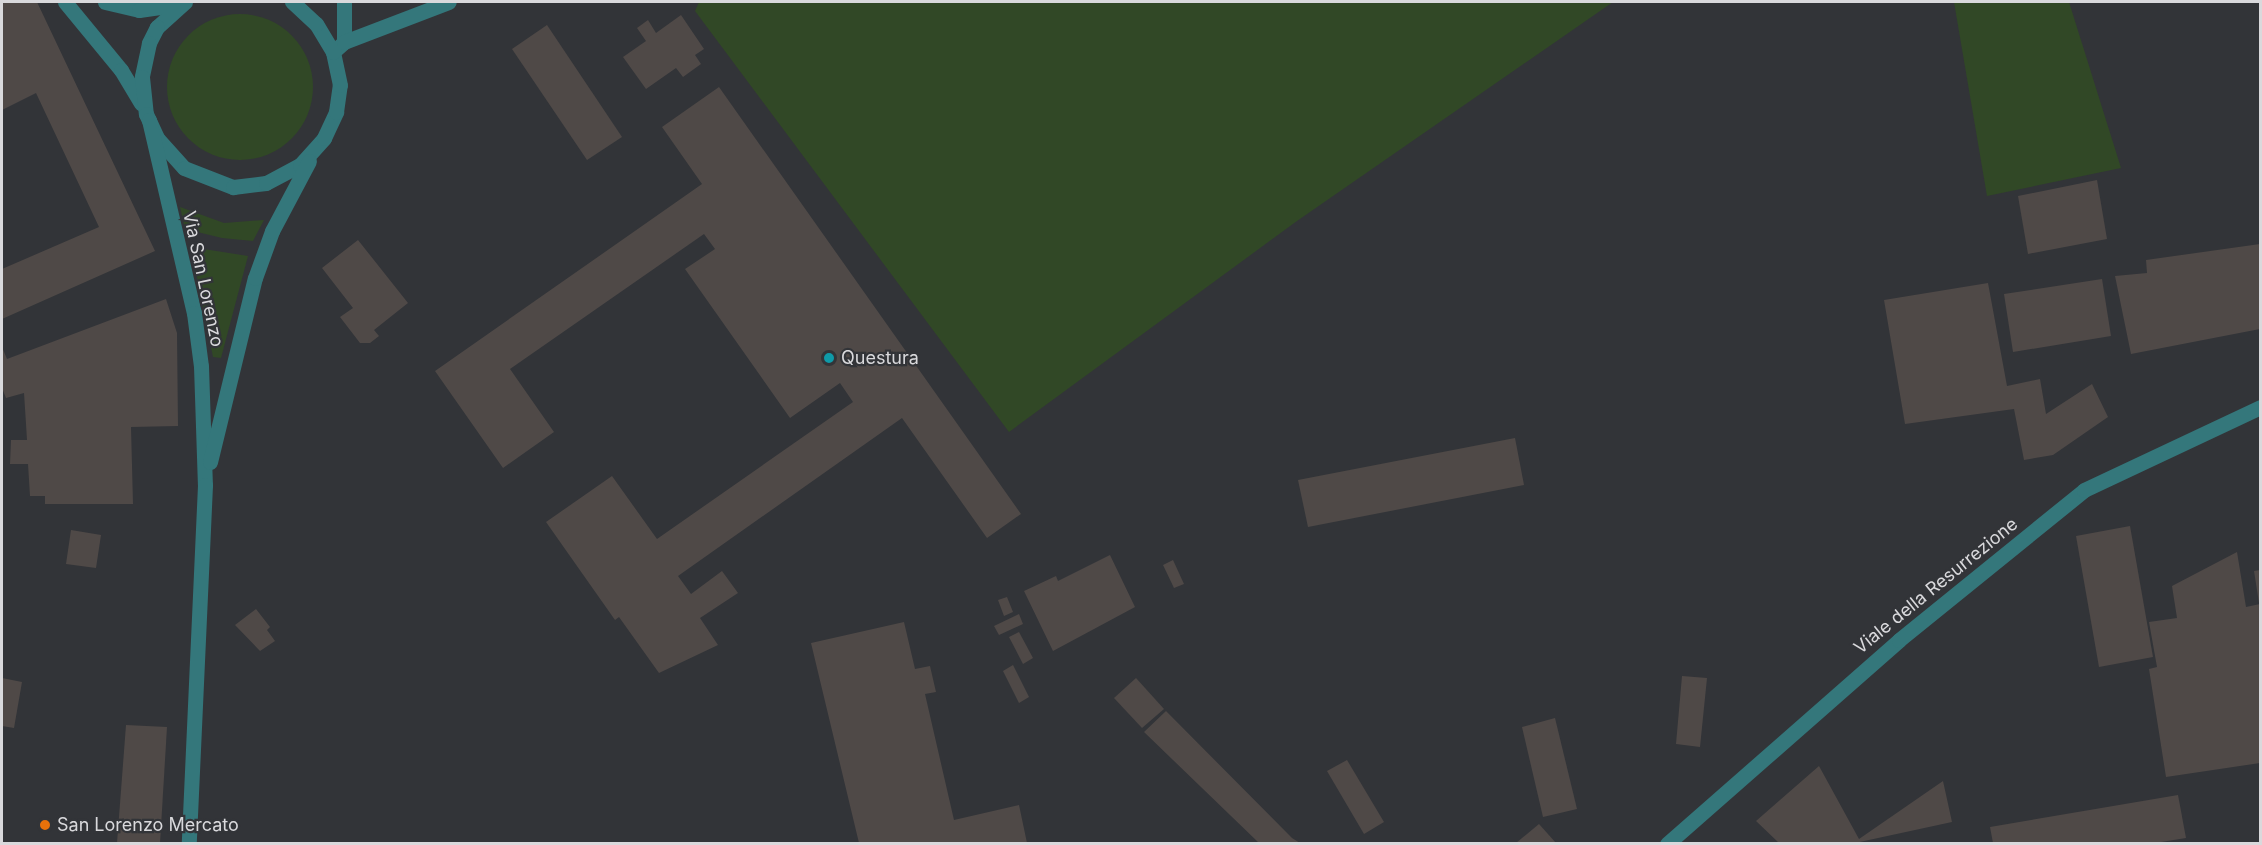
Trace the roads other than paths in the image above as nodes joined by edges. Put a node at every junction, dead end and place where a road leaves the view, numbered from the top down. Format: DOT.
graph roads {
  1 [pos="65,2"];
  2 [pos="105,2"];
  3 [pos="182,2"];
  4 [pos="292,2"];
  5 [pos="304,2"];
  6 [pos="344,2"];
  7 [pos="449,2"];
  8 [pos="316,24"];
  9 [pos="339,47"];
  10 [pos="148,117"];
  11 [pos="314,151"];
  12 [pos="2260,407"];
  13 [pos="205,485"];
  14 [pos="189,843"];
  15 [pos="1667,843"];
  1 -- 10 [label="street, Via San Lorenzo"];
  2 -- 3 [label="street"];
  3 -- 10 [label="street"];
  4 -- 8 [label="street"];
  5 -- 8 [label="street"];
  6 -- 9 [label="street"];
  7 -- 9 [label="street"];
  8 -- 9 [label="street"];
  9 -- 11 [label="street"];
  10 -- 11 [label="street"];
  10 -- 13 [label="street, Via San Lorenzo"];
  11 -- 13 [label="street, Via San Lorenzo"];
  12 -- 15 [label="street, Viale della Resurrezione"];
  13 -- 14 [label="street, Via San Lorenzo"];
}
